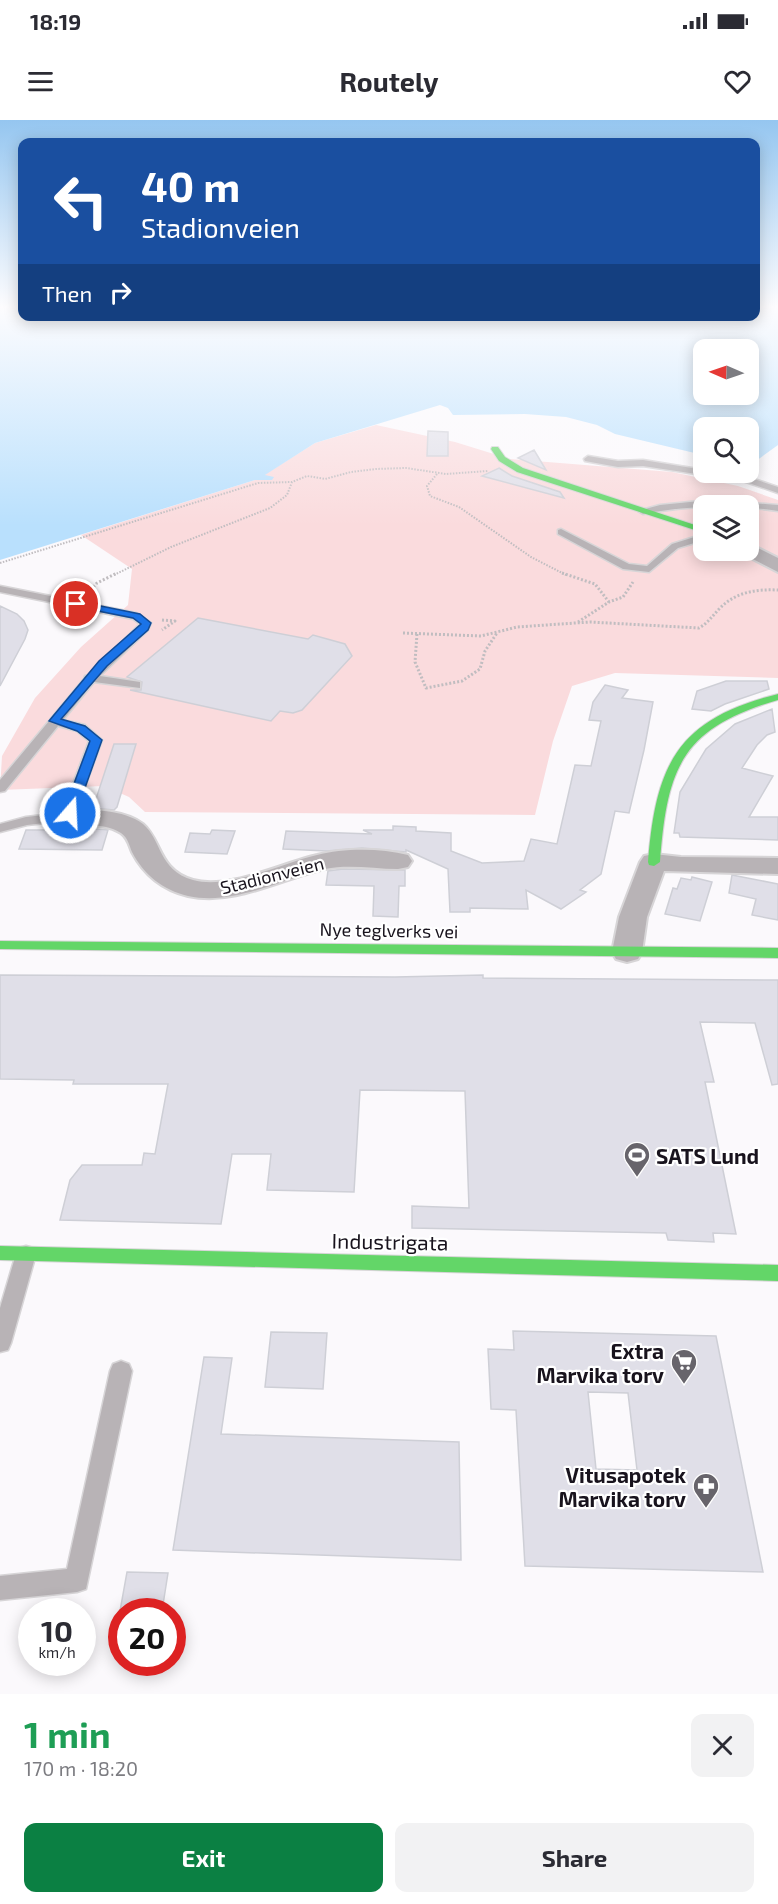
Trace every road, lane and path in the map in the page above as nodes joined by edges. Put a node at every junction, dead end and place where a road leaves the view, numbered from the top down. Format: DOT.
graph roads {
  1 [pos="495,450"];
  2 [pos="588,459"];
  3 [pos="513,466"];
  4 [pos="437,474"];
  5 [pos="292,482"];
  6 [pos="778,490"];
  7 [pos="778,508"];
  8 [pos="643,511"];
  9 [pos="693,527"];
  10 [pos="561,532"];
  11 [pos="693,540"];
  12 [pos="759,555"];
  13 [pos="0,563"];
  14 [pos="778,566"];
  15 [pos="650,569"];
  16 [pos="0,589"];
  17 [pos="778,590"];
  18 [pos="609,602"];
  19 [pos="76,604"];
  20 [pos="577,623"];
  21 [pos="498,632"];
  22 [pos="403,633"];
  23 [pos="417,634"];
  24 [pos="89,678"];
  25 [pos="136,685"];
  26 [pos="778,697"];
  27 [pos="54,721"];
  28 [pos="0,788"];
  29 [pos="68,817"];
  30 [pos="0,828"];
  31 [pos="398,861"];
  32 [pos="654,862"];
  33 [pos="778,866"];
  34 [pos="0,945"];
  35 [pos="627,952"];
  36 [pos="778,953"];
  37 [pos="0,1253"];
  38 [pos="26,1254"];
  39 [pos="778,1273"];
  40 [pos="0,1343"];
  41 [pos="121,1371"];
  42 [pos="0,1588"];
  1 -- 3 [label="street"];
  2 -- 6 [label="lane"];
  3 -- 4 [label="path"];
  3 -- 8 [label="street"];
  4 -- 5 [label="path"];
  4 -- 18 [label="path"];
  5 -- 13 [label="path"];
  5 -- 19 [label="path"];
  7 -- 8 [label="lane"];
  8 -- 9 [label="street"];
  10 -- 15 [label="lane"];
  11 -- 15 [label="lane"];
  12 -- 14 [label="street"];
  15 -- 18 [label="path"];
  16 -- 19 [label="lane"];
  17 -- 20 [label="path"];
  18 -- 20 [label="path"];
  19 -- 24 [label="lane"];
  20 -- 21 [label="path"];
  21 -- 23 [label="path"];
  21 -- 23 [label="path"];
  22 -- 23 [label="path"];
  24 -- 25 [label="lane"];
  24 -- 27 [label="lane"];
  26 -- 32 [label="street"];
  27 -- 28 [label="lane"];
  27 -- 29 [label="lane"];
  29 -- 30 [label="lane, Stadionveien"];
  29 -- 31 [label="street, Stadionveien"];
  32 -- 33 [label="street"];
  32 -- 35 [label="street"];
  34 -- 35 [label="street, Nye teglverks vei"];
  35 -- 36 [label="street, Nye teglverks vei"];
  37 -- 38 [label="street, Industrigata"];
  38 -- 39 [label="street, Industrigata"];
  38 -- 40 [label="lane"];
  41 -- 42 [label="lane"];
}
